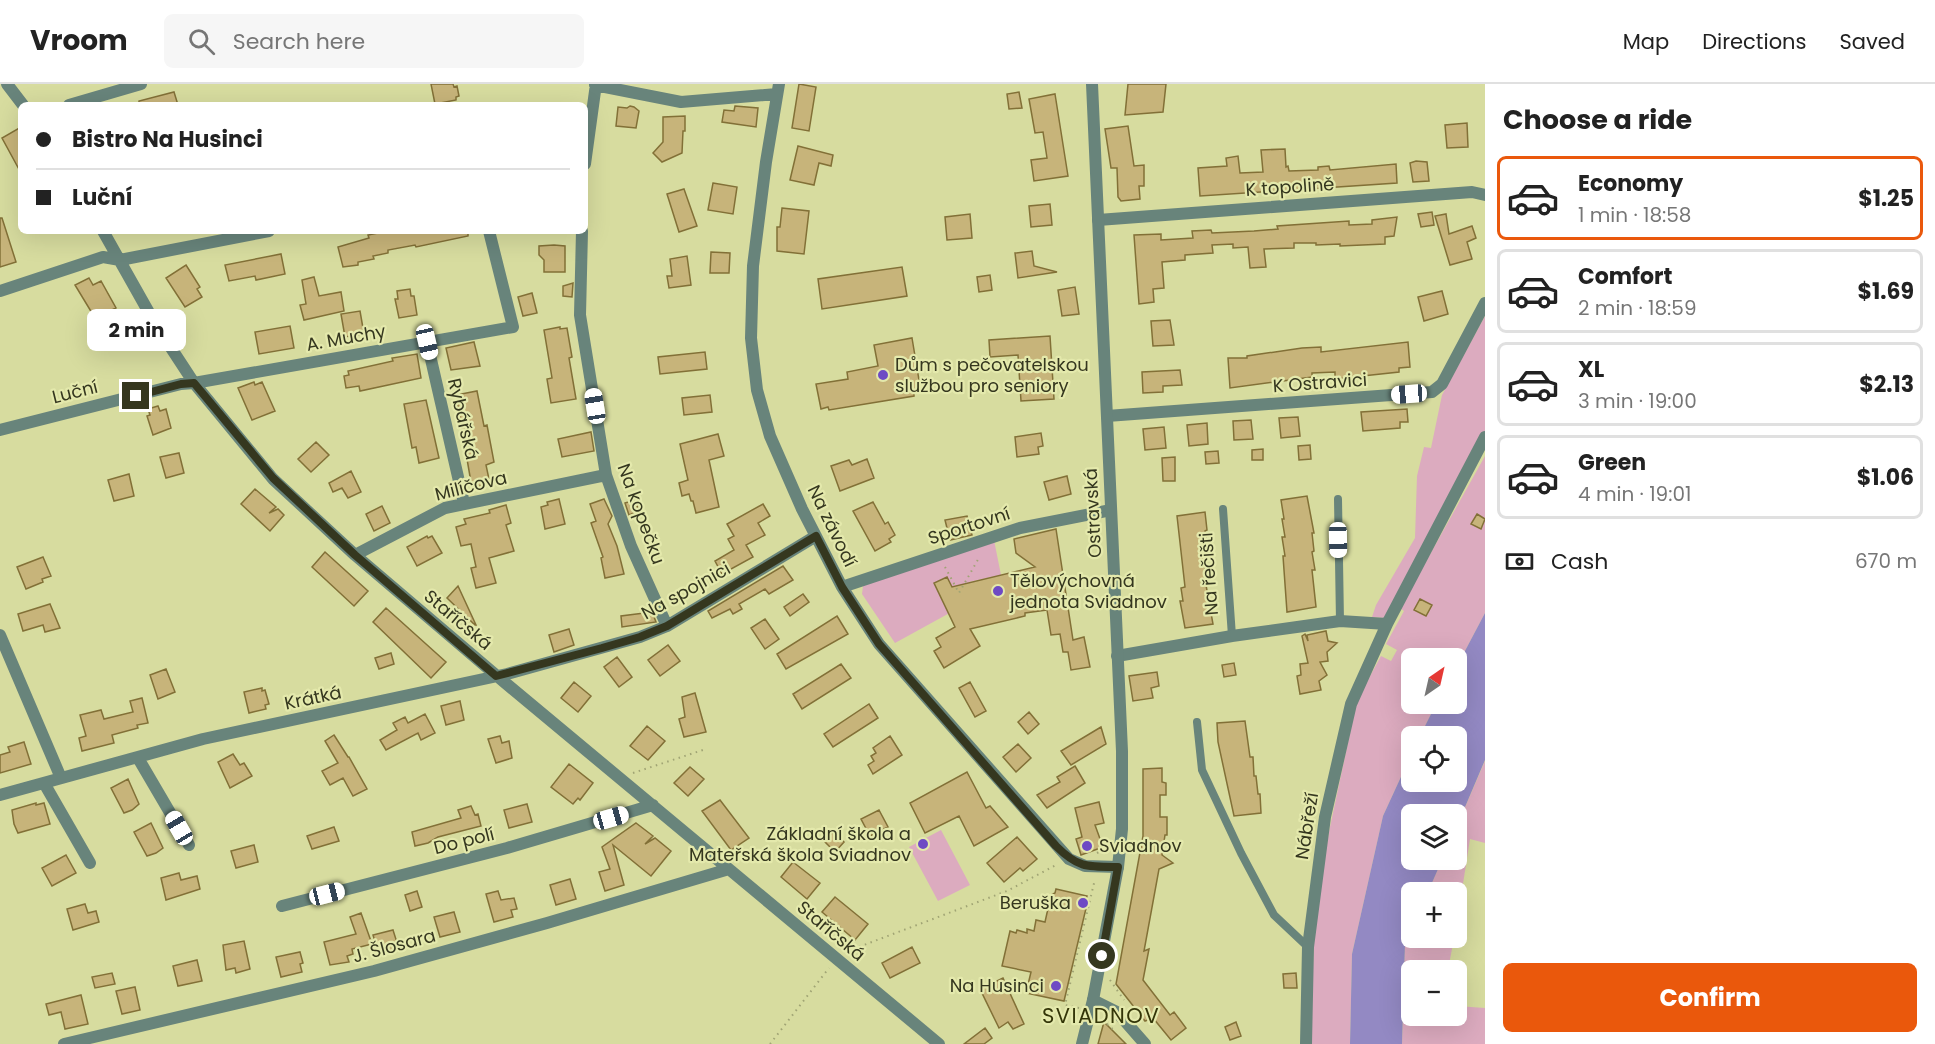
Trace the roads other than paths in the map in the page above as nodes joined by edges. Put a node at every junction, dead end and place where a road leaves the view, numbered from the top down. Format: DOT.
graph roads {
  1 [pos="7,84"];
  2 [pos="141,84"];
  3 [pos="596,84"];
  4 [pos="1092,84"];
  5 [pos="778,89"];
  6 [pos="21,102"];
  7 [pos="79,102"];
  8 [pos="588,142"];
  9 [pos="1485,195"];
  10 [pos="1098,219"];
  11 [pos="105,234"];
  12 [pos="254,234"];
  13 [pos="490,234"];
  14 [pos="582,234"];
  15 [pos="120,260"];
  16 [pos="0,291"];
  17 [pos="1485,303"];
  18 [pos="427,342"];
  19 [pos="194,383"];
  20 [pos="1107,416"];
  21 [pos="0,430"];
  22 [pos="1485,436"];
  23 [pos="606,475"];
  24 [pos="1338,499"];
  25 [pos="464,503"];
  26 [pos="1223,509"];
  27 [pos="1111,510"];
  28 [pos="816,536"];
  29 [pos="355,555"];
  30 [pos="842,587"];
  31 [pos="1340,621"];
  32 [pos="1387,624"];
  33 [pos="667,626"];
  34 [pos="0,635"];
  35 [pos="1232,636"];
  36 [pos="1118,656"];
  37 [pos="496,676"];
  38 [pos="1197,722"];
  39 [pos="138,758"];
  40 [pos="61,778"];
  41 [pos="44,783"];
  42 [pos="0,795"];
  43 [pos="653,806"];
  44 [pos="189,845"];
  45 [pos="90,863"];
  46 [pos="1118,867"];
  47 [pos="729,869"];
  48 [pos="282,906"];
  49 [pos="1308,947"];
  50 [pos="1093,1000"];
  51 [pos="64,1044"];
  52 [pos="938,1044"];
  53 [pos="1082,1044"];
  54 [pos="1145,1044"];
  55 [pos="1306,1044"];
  1 -- 6 [label="street"];
  2 -- 7 [label="street"];
  3 -- 5 [label="street"];
  3 -- 8 [label="street"];
  4 -- 10 [label="street, Ostravská"];
  5 -- 28 [label="street, Na závodí"];
  9 -- 10 [label="street, K topolině"];
  10 -- 20 [label="street, Ostravská"];
  11 -- 15 [label="street, Staříčská"];
  12 -- 15 [label="street"];
  13 -- 18 [label="street, A. Muchy"];
  14 -- 23 [label="street, Na kopečku"];
  15 -- 16 [label="street"];
  15 -- 19 [label="street, Staříčská"];
  17 -- 20 [label="street, K Ostravici"];
  18 -- 19 [label="street, A. Muchy"];
  18 -- 25 [label="street, Rybářská"];
  19 -- 21 [label="street, Luční"];
  19 -- 29 [label="street, Staříčská"];
  20 -- 27 [label="street, Ostravská"];
  22 -- 32 [label="street, Nábřeží"];
  23 -- 25 [label="street, Milíčova"];
  23 -- 33 [label="street, Na kopečku"];
  24 -- 31 [label="lane"];
  25 -- 29 [label="street, Milíčova"];
  26 -- 35 [label="lane, Na řečišti"];
  27 -- 30 [label="street, Sportovní"];
  27 -- 36 [label="street, Ostravská"];
  28 -- 30 [label="street, Na závodí"];
  28 -- 33 [label="street, Na spojnici"];
  29 -- 37 [label="street, Staříčská"];
  30 -- 46 [label="street, Na závodí"];
  31 -- 32 [label="street, Na řečišti"];
  31 -- 35 [label="street, Na řečišti"];
  32 -- 49 [label="street, Nábřeží"];
  33 -- 37 [label="street, Na spojnici"];
  34 -- 40 [label="street"];
  35 -- 36 [label="street, Na řečišti"];
  36 -- 46 [label="street, Ostravská"];
  37 -- 39 [label="street, Krátká"];
  37 -- 43 [label="street, Staříčská"];
  38 -- 49 [label="lane"];
  39 -- 40 [label="street, Krátká"];
  39 -- 44 [label="street"];
  40 -- 41 [label="street, Krátká"];
  41 -- 42 [label="street, Krátká"];
  41 -- 45 [label="street"];
  43 -- 47 [label="street, Staříčská"];
  43 -- 48 [label="street, Do polí"];
  46 -- 50 [label="street, Ostravská"];
  47 -- 51 [label="street, J. Šlosara"];
  47 -- 52 [label="street, Staříčská"];
  49 -- 55 [label="street, Nábřeží"];
  50 -- 53 [label="street, Ostravská"];
  50 -- 54 [label="street"];
}
